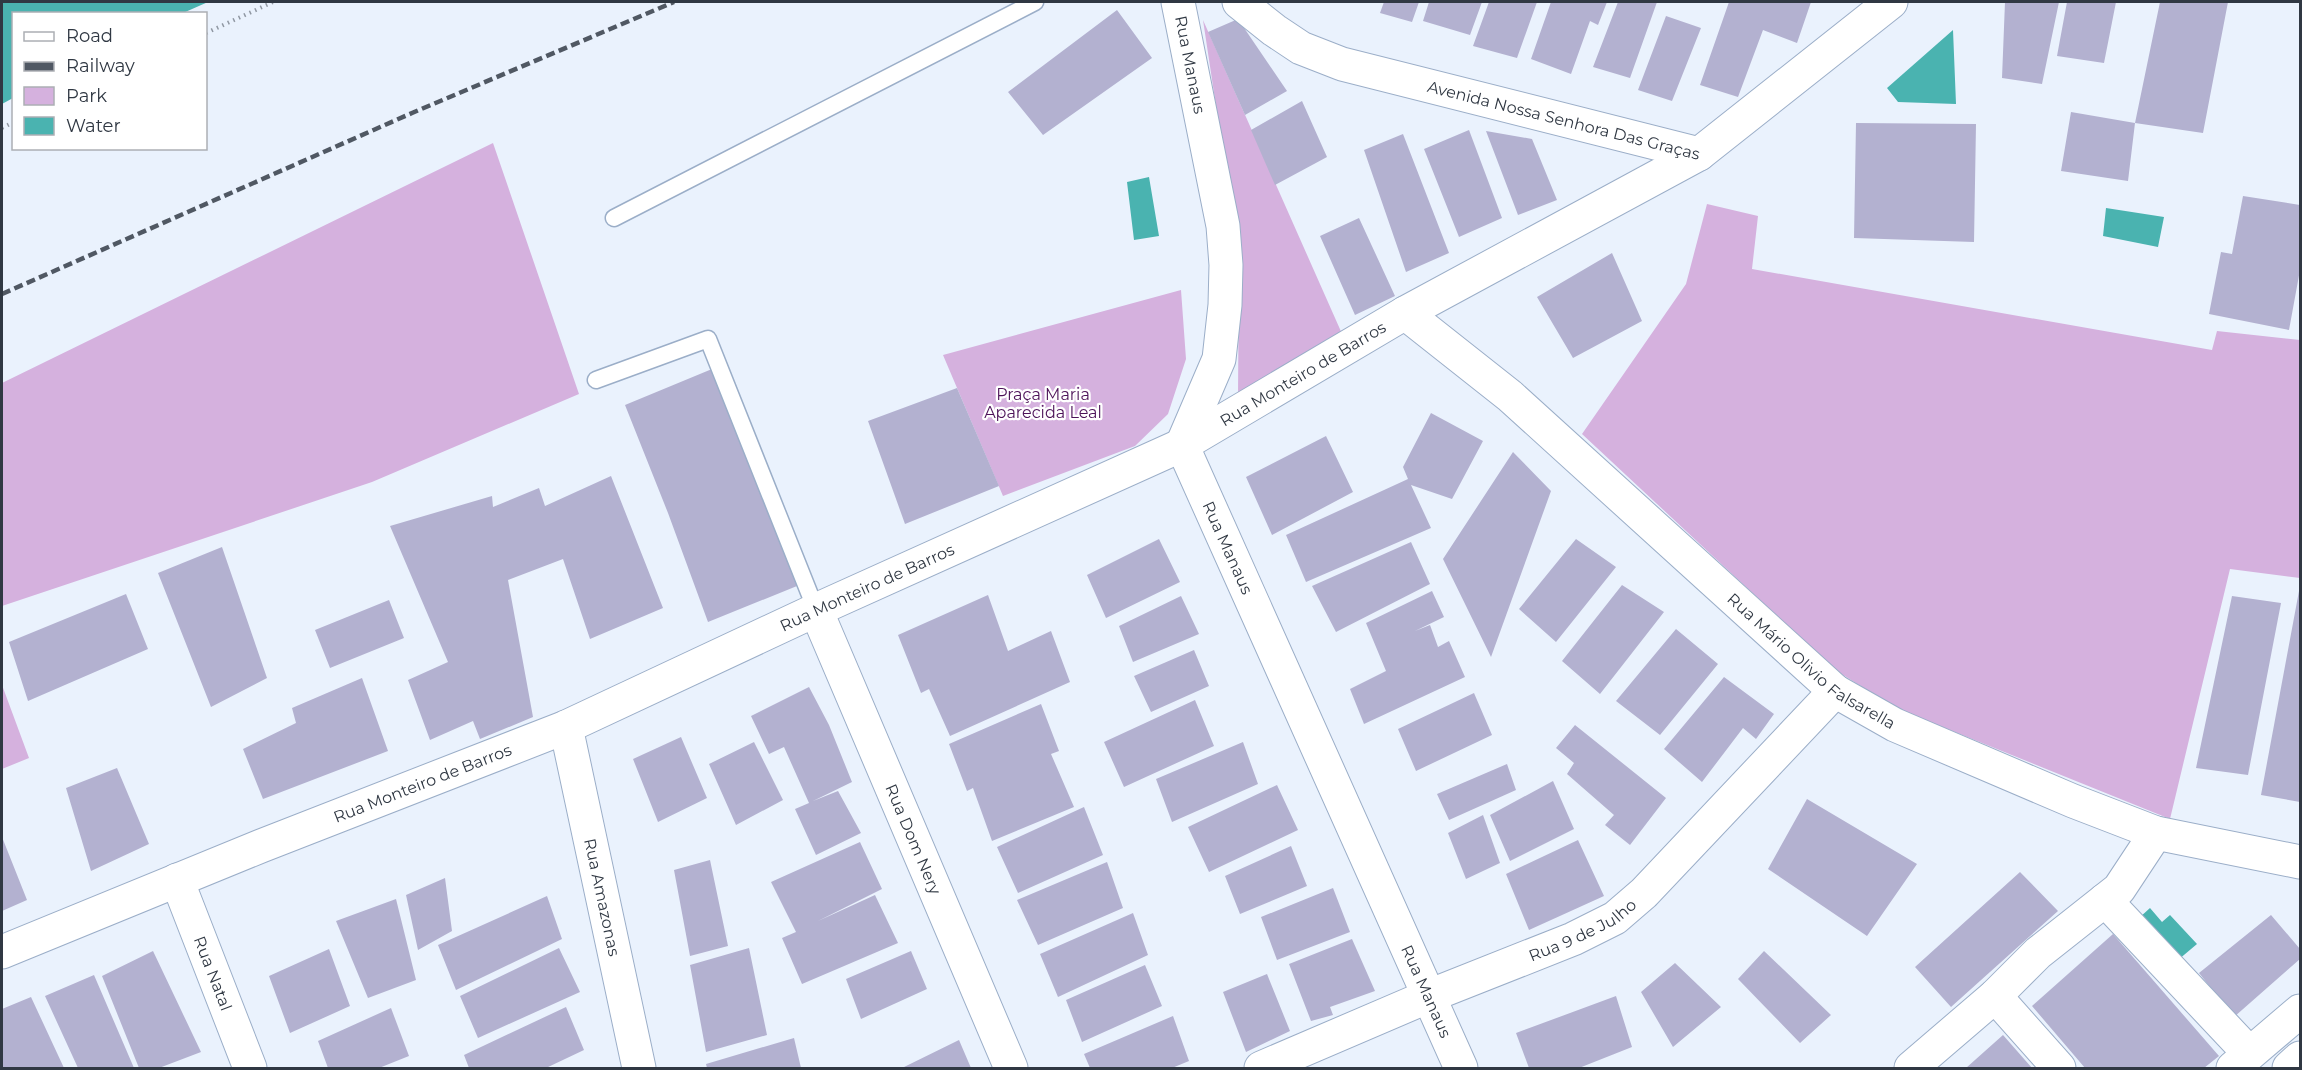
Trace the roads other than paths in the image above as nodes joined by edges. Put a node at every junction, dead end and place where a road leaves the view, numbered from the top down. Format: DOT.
graph roads {
  1 [pos="1035,2"];
  2 [pos="1178,2"];
  3 [pos="1239,2"];
  4 [pos="1891,2"];
  5 [pos="1699,154"];
  6 [pos="614,218"];
  7 [pos="1405,313"];
  8 [pos="596,380"];
  9 [pos="1182,445"];
  10 [pos="816,610"];
  11 [pos="1835,691"];
  12 [pos="566,727"];
  13 [pos="2156,833"];
  14 [pos="2301,862"];
  15 [pos="177,880"];
  16 [pos="2105,900"];
  17 [pos="2,952"];
  18 [pos="1429,996"];
  19 [pos="1995,996"];
  20 [pos="2301,1011"];
  21 [pos="2301,1058"];
  22 [pos="2241,1060"];
  23 [pos="250,1068"];
  24 [pos="639,1068"];
  25 [pos="1011,1068"];
  26 [pos="1261,1068"];
  27 [pos="1461,1068"];
  28 [pos="1911,1068"];
  29 [pos="2059,1068"];
  30 [pos="2289,1068"];
  1 -- 6 [label="lane"];
  2 -- 9 [label="street, Rua Manaus"];
  3 -- 5 [label="street, Avenida Nossa Senhora Das Graças"];
  4 -- 5 [label="street, Avenida Nossa Senhora Das Graças"];
  5 -- 7 [label="street, Rua Monteiro de Barros"];
  7 -- 9 [label="street, Rua Monteiro de Barros"];
  7 -- 11 [label="street, Rua Mário Olivio Falsarella"];
  8 -- 10 [label="lane"];
  9 -- 10 [label="street, Rua Monteiro de Barros"];
  9 -- 18 [label="street, Rua Manaus"];
  10 -- 12 [label="street, Rua Monteiro de Barros"];
  10 -- 25 [label="street, Rua Dom Nery"];
  11 -- 13 [label="street, Rua Mário Olivio Falsarella"];
  11 -- 18 [label="street, Rua 9 de Julho"];
  12 -- 15 [label="street, Rua Monteiro de Barros"];
  12 -- 24 [label="street, Rua Amazonas"];
  13 -- 14 [label="street, Rua Mário Olivio Falsarella"];
  13 -- 16 [label="street"];
  15 -- 17 [label="street, Rua Monteiro de Barros"];
  15 -- 23 [label="street, Rua Natal"];
  16 -- 19 [label="street"];
  16 -- 22 [label="street"];
  18 -- 26 [label="street, Rua 9 de Julho"];
  18 -- 27 [label="street, Rua Manaus"];
  19 -- 28 [label="street"];
  19 -- 29 [label="street"];
  20 -- 22 [label="street"];
  21 -- 30 [label="street"];
}
